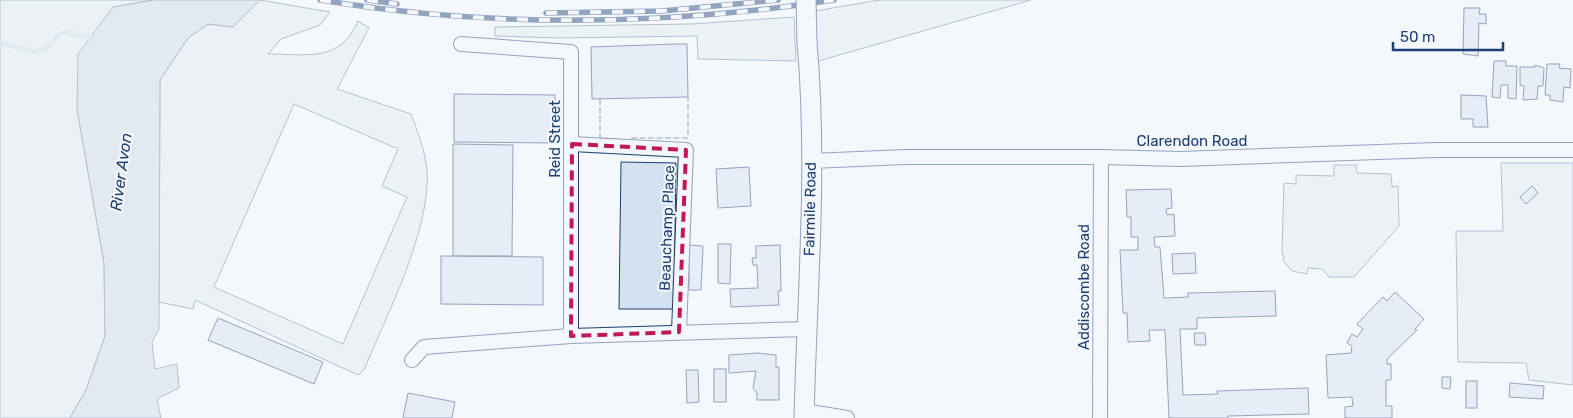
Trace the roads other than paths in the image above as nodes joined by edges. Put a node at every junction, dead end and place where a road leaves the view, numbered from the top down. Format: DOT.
graph roads {
  1 [pos="806,0"];
  2 [pos="462,44"];
  3 [pos="572,144"];
  4 [pos="1573,150"];
  5 [pos="1101,157"];
  6 [pos="811,161"];
  7 [pos="807,329"];
  8 [pos="679,332"];
  9 [pos="571,336"];
  10 [pos="412,360"];
  11 [pos="804,415"];
  12 [pos="847,418"];
  13 [pos="1100,418"];
  1 -- 6 [label="main road, Fairmile Road, bridge"];
  2 -- 3 [label="street, Reid Street"];
  3 -- 8 [label="street, Beauchamp Place"];
  3 -- 9 [label="street, Reid Street"];
  4 -- 5 [label="street, Clarendon Road"];
  5 -- 6 [label="street, Clarendon Road"];
  5 -- 13 [label="street, Addiscombe Road"];
  6 -- 7 [label="main road, Fairmile Road"];
  7 -- 8 [label="street"];
  7 -- 11 [label="main road, Fairmile Road"];
  8 -- 9 [label="street"];
  9 -- 10 [label="street"];
  11 -- 12 [label="street"];
}
